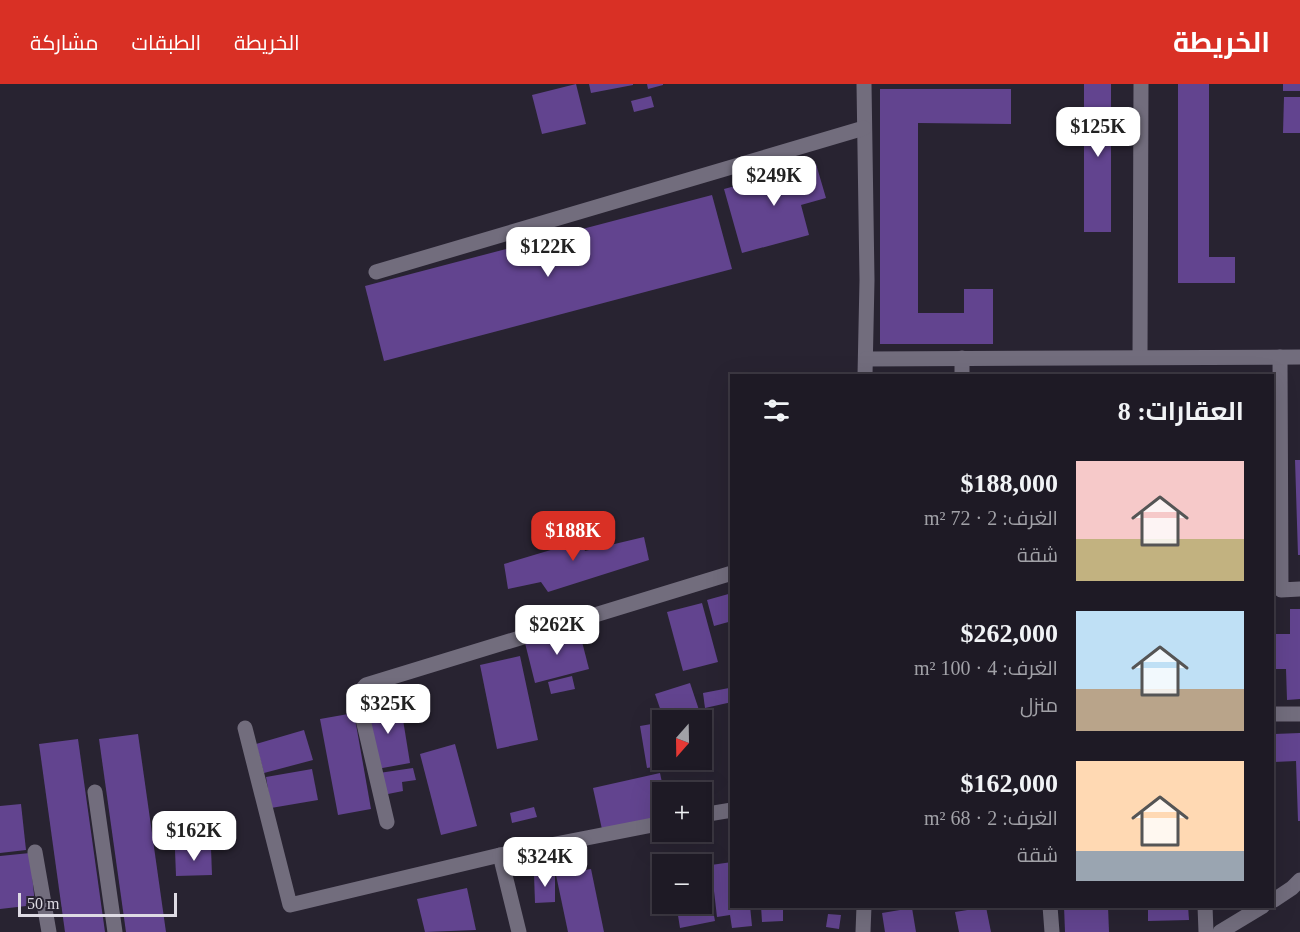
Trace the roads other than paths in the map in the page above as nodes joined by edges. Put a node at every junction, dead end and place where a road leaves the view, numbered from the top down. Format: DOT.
graph roads {
  1 [pos="864,84"];
  2 [pos="1141,84"];
  3 [pos="864,128"];
  4 [pos="376,272"];
  5 [pos="1140,357"];
  6 [pos="1280,357"];
  7 [pos="1300,357"];
  8 [pos="962,358"];
  9 [pos="866,359"];
  10 [pos="865,374"];
  11 [pos="962,374"];
  12 [pos="730,574"];
  13 [pos="1300,589"];
  14 [pos="1274,714"];
  15 [pos="1300,714"];
  16 [pos="245,728"];
  17 [pos="94,792"];
  18 [pos="730,810"];
  19 [pos="712,813"];
  20 [pos="387,822"];
  21 [pos="652,825"];
  22 [pos="35,852"];
  23 [pos="500,855"];
  24 [pos="1300,880"];
  25 [pos="1274,900"];
  26 [pos="864,908"];
  27 [pos="1050,908"];
  28 [pos="1205,908"];
  29 [pos="1260,908"];
  30 [pos="49,932"];
  31 [pos="115,932"];
  32 [pos="519,932"];
  33 [pos="863,932"];
  34 [pos="1052,932"];
  35 [pos="1206,932"];
  36 [pos="1220,932"];
  1 -- 3 [label="street"];
  2 -- 5 [label="street"];
  3 -- 4 [label="street"];
  3 -- 9 [label="street"];
  5 -- 6 [label="street"];
  5 -- 8 [label="street"];
  6 -- 7 [label="street"];
  6 -- 13 [label="street"];
  8 -- 9 [label="street"];
  8 -- 11 [label="street"];
  9 -- 10 [label="street"];
  12 -- 20 [label="street"];
  14 -- 15 [label="street"];
  16 -- 23 [label="street"];
  17 -- 31 [label="street"];
  18 -- 19 [label="street"];
  21 -- 23 [label="street"];
  22 -- 30 [label="street"];
  23 -- 32 [label="street"];
  24 -- 25 [label="street"];
  26 -- 33 [label="street"];
  27 -- 34 [label="street"];
  28 -- 35 [label="street"];
  29 -- 36 [label="street"];
}
